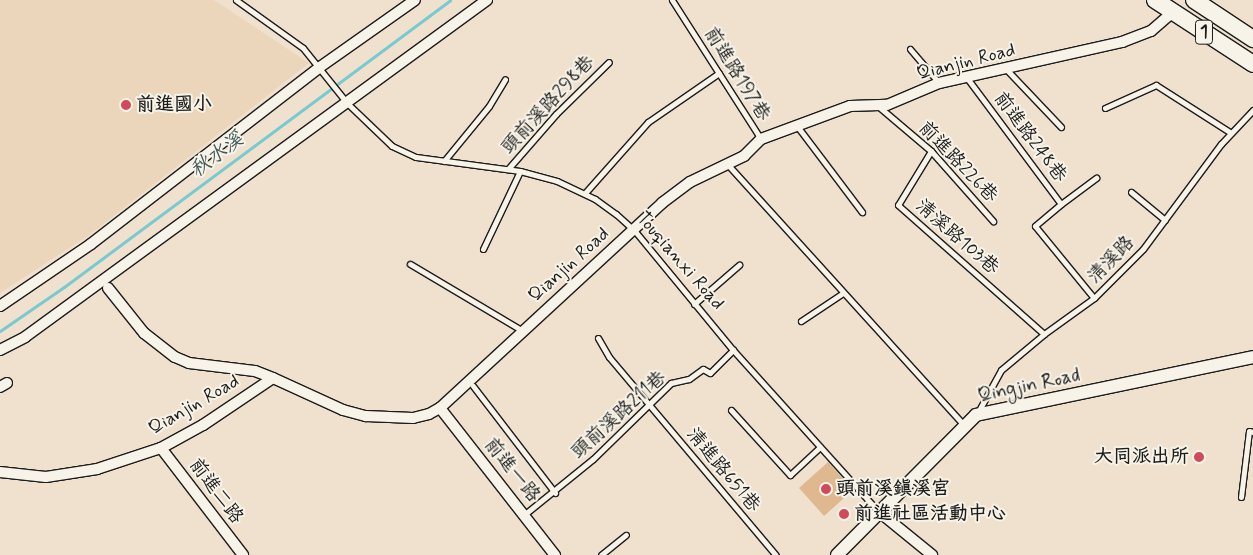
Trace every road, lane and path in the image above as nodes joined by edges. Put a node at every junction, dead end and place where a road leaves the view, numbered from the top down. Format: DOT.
graph roads {
  1 [pos="236,0"];
  2 [pos="414,0"];
  3 [pos="487,0"];
  4 [pos="672,0"];
  5 [pos="1155,0"];
  6 [pos="1194,0"];
  7 [pos="1173,12"];
  8 [pos="1253,39"];
  9 [pos="910,49"];
  10 [pos="609,62"];
  11 [pos="1253,64"];
  12 [pos="319,66"];
  13 [pos="1006,69"];
  14 [pos="719,73"];
  15 [pos="967,78"];
  16 [pos="505,79"];
  17 [pos="939,83"];
  18 [pos="347,103"];
  19 [pos="877,106"];
  20 [pos="1105,108"];
  21 [pos="1253,110"];
  22 [pos="797,126"];
  23 [pos="1061,127"];
  24 [pos="1231,134"];
  25 [pos="761,139"];
  26 [pos="931,150"];
  27 [pos="444,161"];
  28 [pos="729,166"];
  29 [pos="508,169"];
  30 [pos="520,171"];
  31 [pos="1096,178"];
  32 [pos="1131,192"];
  33 [pos="585,193"];
  34 [pos="1061,204"];
  35 [pos="862,212"];
  36 [pos="1165,220"];
  37 [pos="993,221"];
  38 [pos="634,230"];
  39 [pos="483,249"];
  40 [pos="410,264"];
  41 [pos="739,265"];
  42 [pos="108,288"];
  43 [pos="843,293"];
  44 [pos="1094,298"];
  45 [pos="694,304"];
  46 [pos="0,306"];
  47 [pos="801,321"];
  48 [pos="523,330"];
  49 [pos="1044,334"];
  50 [pos="598,338"];
  51 [pos="0,350"];
  52 [pos="734,350"];
  53 [pos="1253,357"];
  54 [pos="273,378"];
  55 [pos="473,386"];
  56 [pos="648,404"];
  57 [pos="440,408"];
  58 [pos="731,410"];
  59 [pos="976,415"];
  60 [pos="965,426"];
  61 [pos="1253,432"];
  62 [pos="820,446"];
  63 [pos="162,448"];
  64 [pos="0,472"];
  65 [pos="555,493"];
  66 [pos="1241,497"];
  67 [pos="878,511"];
  68 [pos="525,514"];
  69 [pos="626,535"];
  70 [pos="243,555"];
  71 [pos="555,555"];
  72 [pos="601,555"];
  73 [pos="776,555"];
  74 [pos="836,555"];
  75 [pos="932,555"];
  1 -- 12 [label="lane"];
  2 -- 12 [label="street"];
  3 -- 18 [label="street"];
  4 -- 14 [label="lane, 前進路197巷"];
  5 -- 7 [label="main road, 1"];
  6 -- 8 [label="main road, 1"];
  7 -- 11 [label="main road, 1"];
  7 -- 13 [label="street, Qianjin Road"];
  9 -- 17 [label="lane"];
  10 -- 29 [label="lane, 頭前溪路298巷"];
  12 -- 18 [label="lane, Touqianxi Road"];
  12 -- 46 [label="street"];
  13 -- 15 [label="street, Qianjin Road"];
  13 -- 23 [label="lane"];
  14 -- 25 [label="lane, 前進路197巷"];
  14 -- 33 [label="lane"];
  15 -- 17 [label="street, Qianjin Road"];
  15 -- 34 [label="lane, 前進路248巷"];
  16 -- 27 [label="lane"];
  17 -- 19 [label="street, Qianjin Road"];
  18 -- 27 [label="lane, Touqianxi Road"];
  18 -- 51 [label="street"];
  19 -- 22 [label="street, Qianjin Road"];
  19 -- 26 [label="lane, 前進路226巷"];
  20 -- 24 [label="lane"];
  21 -- 24 [label="lane, 清溪路"];
  22 -- 25 [label="street, Qianjin Road"];
  22 -- 35 [label="lane"];
  24 -- 36 [label="lane, 清溪路"];
  25 -- 28 [label="street, Qianjin Road"];
  26 -- 37 [label="lane, 前進路226巷"];
  26 -- 49 [label="lane, 清溪路103巷"];
  27 -- 29 [label="lane, Touqianxi Road"];
  28 -- 38 [label="street, Qianjin Road"];
  28 -- 43 [label="lane"];
  29 -- 30 [label="lane, Touqianxi Road"];
  30 -- 33 [label="lane, Touqianxi Road"];
  30 -- 39 [label="lane"];
  31 -- 34 [label="lane, 前進路248巷"];
  32 -- 36 [label="lane"];
  33 -- 38 [label="lane, Touqianxi Road"];
  34 -- 44 [label="lane"];
  36 -- 44 [label="lane, 清溪路"];
  38 -- 45 [label="lane, Touqianxi Road"];
  38 -- 48 [label="street, Qianjin Road"];
  40 -- 48 [label="lane"];
  41 -- 45 [label="lane"];
  42 -- 54 [label="street"];
  43 -- 47 [label="lane"];
  43 -- 60 [label="lane"];
  44 -- 49 [label="lane, 清溪路"];
  45 -- 52 [label="lane, Touqianxi Road"];
  48 -- 57 [label="street, Qianjin Road"];
  49 -- 59 [label="lane, 清溪路"];
  50 -- 56 [label="lane, 清進路651巷"];
  52 -- 56 [label="lane, 頭前溪路211巷"];
  52 -- 62 [label="lane, Touqianxi Road"];
  53 -- 59 [label="street, Qingjin Road"];
  54 -- 57 [label="street, Qianjin Road"];
  54 -- 63 [label="street, Qianjin Road"];
  55 -- 65 [label="lane"];
  56 -- 65 [label="lane, 頭前溪路211巷"];
  56 -- 73 [label="lane, 清進路651巷"];
  57 -- 68 [label="street, 前進一路"];
  58 -- 62 [label="lane"];
  59 -- 60 [label="street, Qingjin Road"];
  60 -- 67 [label="street, Qingjin Road"];
  61 -- 66 [label="lane"];
  62 -- 67 [label="lane, Touqianxi Road"];
  63 -- 64 [label="street, Qianjin Road"];
  63 -- 70 [label="street, 前進二路"];
  65 -- 68 [label="lane, 頭前溪路211巷"];
  67 -- 74 [label="street, Qingjin Road"];
  67 -- 75 [label="street, Touqianxi Road"];
  68 -- 71 [label="street, 前進一路"];
  69 -- 72 [label="lane"];
}
